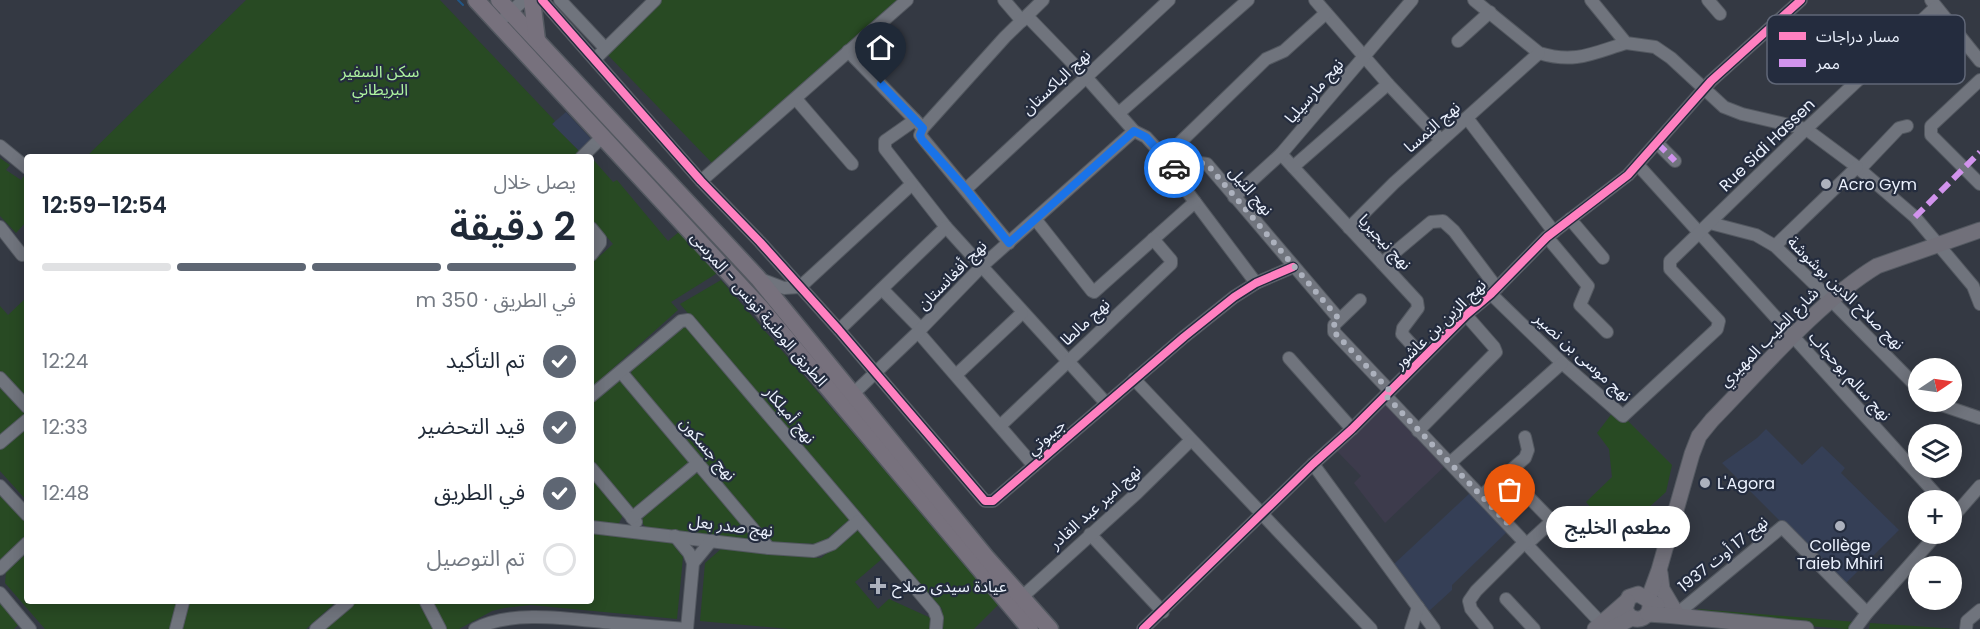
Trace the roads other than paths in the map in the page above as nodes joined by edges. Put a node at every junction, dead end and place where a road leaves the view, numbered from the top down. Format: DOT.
graph roads {
  1 [pos="476,0"];
  2 [pos="524,0"];
  3 [pos="532,0"];
  4 [pos="542,0"];
  5 [pos="560,0"];
  6 [pos="655,0"];
  7 [pos="907,0"];
  8 [pos="1004,0"];
  9 [pos="1043,0"];
  10 [pos="1169,0"];
  11 [pos="1248,0"];
  12 [pos="1315,0"];
  13 [pos="1412,0"];
  14 [pos="1474,0"];
  15 [pos="1591,0"];
  16 [pos="1708,0"];
  17 [pos="1801,0"];
  18 [pos="1934,3"];
  19 [pos="503,10"];
  20 [pos="1490,12"];
  21 [pos="1326,13"];
  22 [pos="1720,14"];
  23 [pos="1783,15"];
  24 [pos="1922,15"];
  25 [pos="1944,15"];
  26 [pos="1025,18"];
  27 [pos="1767,29"];
  28 [pos="537,41"];
  29 [pos="1458,41"];
  30 [pos="1965,42"];
  31 [pos="1626,43"];
  32 [pos="605,48"];
  33 [pos="848,51"];
  34 [pos="1539,53"];
  35 [pos="1365,57"];
  36 [pos="595,59"];
  37 [pos="1980,61"];
  38 [pos="1085,76"];
  39 [pos="1980,80"];
  40 [pos="1388,84"];
  41 [pos="1852,84"];
  42 [pos="1703,89"];
  43 [pos="796,99"];
  44 [pos="1119,113"];
  45 [pos="1467,118"];
  46 [pos="1907,126"];
  47 [pos="919,128"];
  48 [pos="1806,129"];
  49 [pos="1134,131"];
  50 [pos="603,136"];
  51 [pos="1441,140"];
  52 [pos="1657,143"];
  53 [pos="0,146"];
  54 [pos="585,154"];
  55 [pos="1281,154"];
  56 [pos="1165,157"];
  57 [pos="1675,161"];
  58 [pos="852,164"];
  59 [pos="1638,165"];
  60 [pos="24,166"];
  61 [pos="1293,167"];
  62 [pos="1859,168"];
  63 [pos="1178,172"];
  64 [pos="702,181"];
  65 [pos="912,184"];
  66 [pos="1980,184"];
  67 [pos="966,189"];
  68 [pos="1234,197"];
  69 [pos="1195,202"];
  70 [pos="1570,219"];
  71 [pos="1036,220"];
  72 [pos="1710,223"];
  73 [pos="946,226"];
  74 [pos="0,227"];
  75 [pos="1349,228"];
  76 [pos="1980,230"];
  77 [pos="594,232"];
  78 [pos="1699,232"];
  79 [pos="1551,234"];
  80 [pos="1153,238"];
  81 [pos="1009,243"];
  82 [pos="1938,245"];
  83 [pos="1774,246"];
  84 [pos="594,252"];
  85 [pos="22,255"];
  86 [pos="1604,258"];
  87 [pos="1382,263"];
  88 [pos="982,266"];
  89 [pos="1293,267"];
  90 [pos="758,278"];
  91 [pos="1976,283"];
  92 [pos="1256,284"];
  93 [pos="800,287"];
  94 [pos="882,289"];
  95 [pos="1494,291"];
  96 [pos="1360,300"];
  97 [pos="1832,300"];
  98 [pos="1980,304"];
  99 [pos="1022,313"];
  100 [pos="1466,315"];
  101 [pos="1339,319"];
  102 [pos="839,330"];
  103 [pos="920,331"];
  104 [pos="1607,332"];
  105 [pos="1793,337"];
  106 [pos="1423,357"];
  107 [pos="1289,358"];
  108 [pos="1068,361"];
  109 [pos="1562,363"];
  110 [pos="621,372"];
  111 [pos="874,372"];
  112 [pos="956,375"];
  113 [pos="0,378"];
  114 [pos="1908,378"];
  115 [pos="1134,379"];
  116 [pos="1388,393"];
  117 [pos="594,394"];
  118 [pos="853,394"];
  119 [pos="24,404"];
  120 [pos="1106,404"];
  121 [pos="1962,412"];
  122 [pos="1980,418"];
  123 [pos="24,423"];
  124 [pos="1000,426"];
  125 [pos="1352,429"];
  126 [pos="1418,430"];
  127 [pos="1525,437"];
  128 [pos="1191,440"];
  129 [pos="0,443"];
  130 [pos="698,462"];
  131 [pos="1450,463"];
  132 [pos="1312,464"];
  133 [pos="1034,466"];
  134 [pos="594,472"];
  135 [pos="1507,475"];
  136 [pos="0,486"];
  137 [pos="1980,486"];
  138 [pos="1932,490"];
  139 [pos="1481,496"];
  140 [pos="1962,505"];
  141 [pos="24,512"];
  142 [pos="1262,514"];
  143 [pos="632,518"];
  144 [pos="858,521"];
  145 [pos="594,527"];
  146 [pos="646,534"];
  147 [pos="1090,534"];
  148 [pos="675,536"];
  149 [pos="711,541"];
  150 [pos="1526,543"];
  151 [pos="1928,544"];
  152 [pos="24,546"];
  153 [pos="769,548"];
  154 [pos="1666,548"];
  155 [pos="693,563"];
  156 [pos="0,569"];
  157 [pos="1659,570"];
  158 [pos="0,593"];
  159 [pos="1022,597"];
  160 [pos="1506,599"];
  161 [pos="1642,602"];
  162 [pos="182,604"];
  163 [pos="346,604"];
  164 [pos="427,604"];
  165 [pos="1418,607"];
  166 [pos="1980,609"];
  167 [pos="1163,612"];
  168 [pos="1867,613"];
  169 [pos="1685,617"];
  170 [pos="510,624"];
  171 [pos="615,626"];
  172 [pos="25,627"];
  173 [pos="1608,627"];
  174 [pos="176,629"];
  175 [pos="316,629"];
  176 [pos="440,629"];
  177 [pos="475,629"];
  178 [pos="686,629"];
  179 [pos="936,629"];
  180 [pos="1030,629"];
  181 [pos="1050,629"];
  182 [pos="1143,629"];
  183 [pos="1371,629"];
  184 [pos="1411,629"];
  185 [pos="1434,629"];
  186 [pos="1486,629"];
  187 [pos="1534,629"];
  188 [pos="1806,629"];
  189 [pos="1855,629"];
  190 [pos="1966,629"];
  1 -- 19 [label="highway, الطريق الوطنية تونس - المرسى"];
  2 -- 19 [label="street"];
  3 -- 28 [label="highway"];
  4 -- 36 [label="street"];
  5 -- 32 [label="street"];
  6 -- 32 [label="street"];
  7 -- 33 [label="street"];
  8 -- 26 [label="street"];
  9 -- 26 [label="street"];
  10 -- 38 [label="street, نهج الباكستان"];
  11 -- 44 [label="street"];
  12 -- 21 [label="street"];
  13 -- 35 [label="street, نهج مارسيليا"];
  14 -- 20 [label="street"];
  15 -- 31 [label="street"];
  16 -- 22 [label="street"];
  17 -- 23 [label="street, نهج الزين بن عاشور"];
  18 -- 24 [label="street, Rue Sidi Hassen"];
  18 -- 25 [label="street"];
  19 -- 28 [label="highway, الطريق الوطنية تونس - المرسى"];
  19 -- 50 [label="highway, الطريق الوطنية تونس - المرسى"];
  20 -- 29 [label="street"];
  20 -- 34 [label="street"];
  21 -- 35 [label="street"];
  21 -- 56 [label="street"];
  26 -- 38 [label="street"];
  26 -- 47 [label="street"];
  27 -- 42 [label="street, نهج الزين بن عاشور"];
  28 -- 90 [label="highway, الطريق الوطنية تونس - المرسى"];
  30 -- 37 [label="street"];
  31 -- 34 [label="street"];
  31 -- 42 [label="street"];
  32 -- 36 [label="street"];
  33 -- 43 [label="street"];
  33 -- 47 [label="street"];
  34 -- 45 [label="street, نهج النمسا"];
  35 -- 40 [label="street"];
  35 -- 55 [label="street, نهج مارسيليا"];
  36 -- 64 [label="street"];
  38 -- 44 [label="street"];
  38 -- 67 [label="street, نهج الباكستان"];
  39 -- 66 [label="street"];
  40 -- 51 [label="street"];
  40 -- 61 [label="street"];
  41 -- 48 [label="street, Rue Sidi Hassen"];
  42 -- 48 [label="street"];
  42 -- 52 [label="street, نهج الزين بن عاشور"];
  43 -- 58 [label="street"];
  43 -- 64 [label="street"];
  44 -- 49 [label="street"];
  45 -- 51 [label="street, نهج النمسا"];
  45 -- 79 [label="street"];
  46 -- 62 [label="street"];
  47 -- 65 [label="street"];
  47 -- 67 [label="street"];
  48 -- 62 [label="street"];
  48 -- 72 [label="street, Rue Sidi Hassen"];
  49 -- 56 [label="street"];
  49 -- 71 [label="street, نهج أفغانستان"];
  50 -- 54 [label="street"];
  50 -- 180 [label="highway, الطريق الوطنية تونس - المرسى"];
  51 -- 75 [label="street, نهج النمسا"];
  52 -- 57 [label="street"];
  52 -- 59 [label="street, نهج الزين بن عاشور"];
  53 -- 60 [label="street"];
  55 -- 61 [label="street, نهج نيجيريا"];
  55 -- 68 [label="street, نهج مارسيليا"];
  56 -- 63 [label="street"];
  59 -- 70 [label="street, نهج الزين بن عاشور"];
  59 -- 78 [label="street, نهج سالم بوحجاب"];
  61 -- 75 [label="street, نهج نيجيريا"];
  62 -- 82 [label="street"];
  62 -- 83 [label="street"];
  63 -- 68 [label="street, نهج النيل"];
  63 -- 69 [label="street"];
  64 -- 93 [label="street"];
  65 -- 73 [label="street"];
  65 -- 93 [label="street"];
  67 -- 81 [label="street"];
  68 -- 89 [label="street, نهج النيل"];
  69 -- 80 [label="street"];
  69 -- 92 [label="street"];
  70 -- 79 [label="street, نهج الزين بن عاشور"];
  70 -- 86 [label="street"];
  71 -- 80 [label="street"];
  71 -- 81 [label="street, نهج أفغانستان"];
  72 -- 78 [label="street, Rue Sidi Hassen"];
  72 -- 83 [label="street, نهج صلاح الدين بوشوشة"];
  73 -- 88 [label="street"];
  73 -- 94 [label="street"];
  74 -- 85 [label="street"];
  75 -- 87 [label="street, نهج نيجيريا"];
  76 -- 82 [label="main road, شارع الطيب المهيري"];
  77 -- 84 [label="street"];
  78 -- 105 [label="street, نهج سالم بوحجاب"];
  78 -- 109 [label="street, نهج موسى بن نصير"];
  79 -- 95 [label="street, نهج الزين بن عاشور"];
  79 -- 104 [label="street"];
  80 -- 108 [label="street, نهج مالطا"];
  81 -- 88 [label="street, نهج أفغانستان"];
  82 -- 91 [label="street"];
  82 -- 97 [label="main road, شارع الطيب المهيري"];
  83 -- 97 [label="street, نهج صلاح الدين بوشوشة"];
  87 -- 95 [label="street, نهج موسى بن نصير"];
  87 -- 106 [label="street, نهج نيجيريا"];
  88 -- 99 [label="street"];
  88 -- 103 [label="street, نهج أفغانستان"];
  89 -- 92 [label="street, جيبوتي"];
  89 -- 101 [label="street, نهج النيل"];
  90 -- 93 [label="street"];
  90 -- 118 [label="highway, الطريق الوطنية تونس - المرسى"];
  91 -- 98 [label="street"];
  92 -- 115 [label="street, جيبوتي"];
  93 -- 102 [label="street"];
  94 -- 102 [label="street"];
  94 -- 103 [label="street"];
  95 -- 100 [label="street, نهج الزين بن عاشور"];
  95 -- 109 [label="street, نهج موسى بن نصير"];
  96 -- 101 [label="street"];
  97 -- 105 [label="main road, شارع الطيب المهيري"];
  97 -- 114 [label="street, نهج صلاح الدين بوشوشة"];
  99 -- 108 [label="street"];
  99 -- 112 [label="street"];
  100 -- 106 [label="street, نهج الزين بن عاشور"];
  100 -- 126 [label="street"];
  101 -- 116 [label="street, نهج النيل"];
  102 -- 111 [label="street"];
  103 -- 111 [label="street, نهج أفغانستان"];
  103 -- 112 [label="street"];
  105 -- 138 [label="street, نهج سالم بوحجاب"];
  105 -- 154 [label="main road, شارع الطيب المهيري"];
  106 -- 116 [label="street, نهج الزين بن عاشور"];
  107 -- 125 [label="street"];
  108 -- 120 [label="street"];
  108 -- 124 [label="street, نهج مالطا"];
  109 -- 131 [label="street"];
  110 -- 117 [label="street, نهج أميلكار"];
  110 -- 130 [label="street, نهج جسكون"];
  110 -- 144 [label="street, نهج أميلكار"];
  111 -- 118 [label="street, نهج أفغانستان"];
  111 -- 133 [label="street, جيبوتي"];
  112 -- 124 [label="street"];
  113 -- 119 [label="street"];
  115 -- 120 [label="street, جيبوتي"];
  115 -- 128 [label="street"];
  116 -- 125 [label="street, نهج الزين بن عاشور"];
  116 -- 126 [label="street"];
  118 -- 159 [label="highway, الطريق الوطنية تونس - المرسى"];
  120 -- 133 [label="street, جيبوتي"];
  121 -- 122 [label="street"];
  123 -- 129 [label="street"];
  124 -- 133 [label="street"];
  125 -- 132 [label="street, نهج الزين بن عاشور"];
  126 -- 131 [label="street"];
  127 -- 135 [label="street"];
  128 -- 142 [label="street"];
  128 -- 147 [label="street, نهج امير عبد القادر"];
  130 -- 143 [label="street"];
  130 -- 153 [label="street, نهج جسكون"];
  131 -- 139 [label="street"];
  132 -- 142 [label="street, نهج الزين بن عاشور"];
  132 -- 165 [label="street"];
  134 -- 143 [label="street"];
  135 -- 139 [label="street"];
  135 -- 150 [label="street"];
  136 -- 141 [label="street"];
  137 -- 140 [label="street"];
  139 -- 150 [label="street"];
  142 -- 167 [label="street, نهج الزين بن عاشور"];
  142 -- 183 [label="street"];
  143 -- 146 [label="street"];
  144 -- 153 [label="street, نهج صدر بعل"];
  144 -- 179 [label="street, نهج أميلكار"];
  145 -- 146 [label="street, نهج صدر بعل"];
  146 -- 148 [label="street, نهج صدر بعل"];
  147 -- 159 [label="street, نهج امير عبد القادر"];
  147 -- 167 [label="street"];
  148 -- 149 [label="street, نهج صدر بعل"];
  148 -- 155 [label="street"];
  149 -- 153 [label="street, نهج صدر بعل"];
  149 -- 155 [label="street"];
  150 -- 173 [label="street"];
  150 -- 186 [label="street"];
  151 -- 168 [label="street"];
  152 -- 156 [label="street"];
  154 -- 157 [label="main road, شارع الطيب المهيري"];
  154 -- 161 [label="main road, شارع الطيب المهيري"];
  155 -- 178 [label="street"];
  157 -- 161 [label="main road, شارع الطيب المهيري"];
  157 -- 169 [label="main road"];
  158 -- 172 [label="street"];
  159 -- 181 [label="highway, الطريق الوطنية تونس - المرسى"];
  160 -- 187 [label="street"];
  161 -- 169 [label="main road"];
  161 -- 173 [label="main road"];
  161 -- 173 [label="main road"];
  162 -- 174 [label="street"];
  163 -- 175 [label="street"];
  164 -- 176 [label="street"];
  165 -- 184 [label="street"];
  165 -- 185 [label="street"];
  166 -- 190 [label="street"];
  167 -- 182 [label="street, نهج الزين بن عاشور"];
  168 -- 169 [label="street, نهج 17 أوت 1937"];
  168 -- 189 [label="street"];
  169 -- 188 [label="main road"];
  170 -- 171 [label="street"];
  170 -- 177 [label="street"];
  171 -- 178 [label="street"];
}
